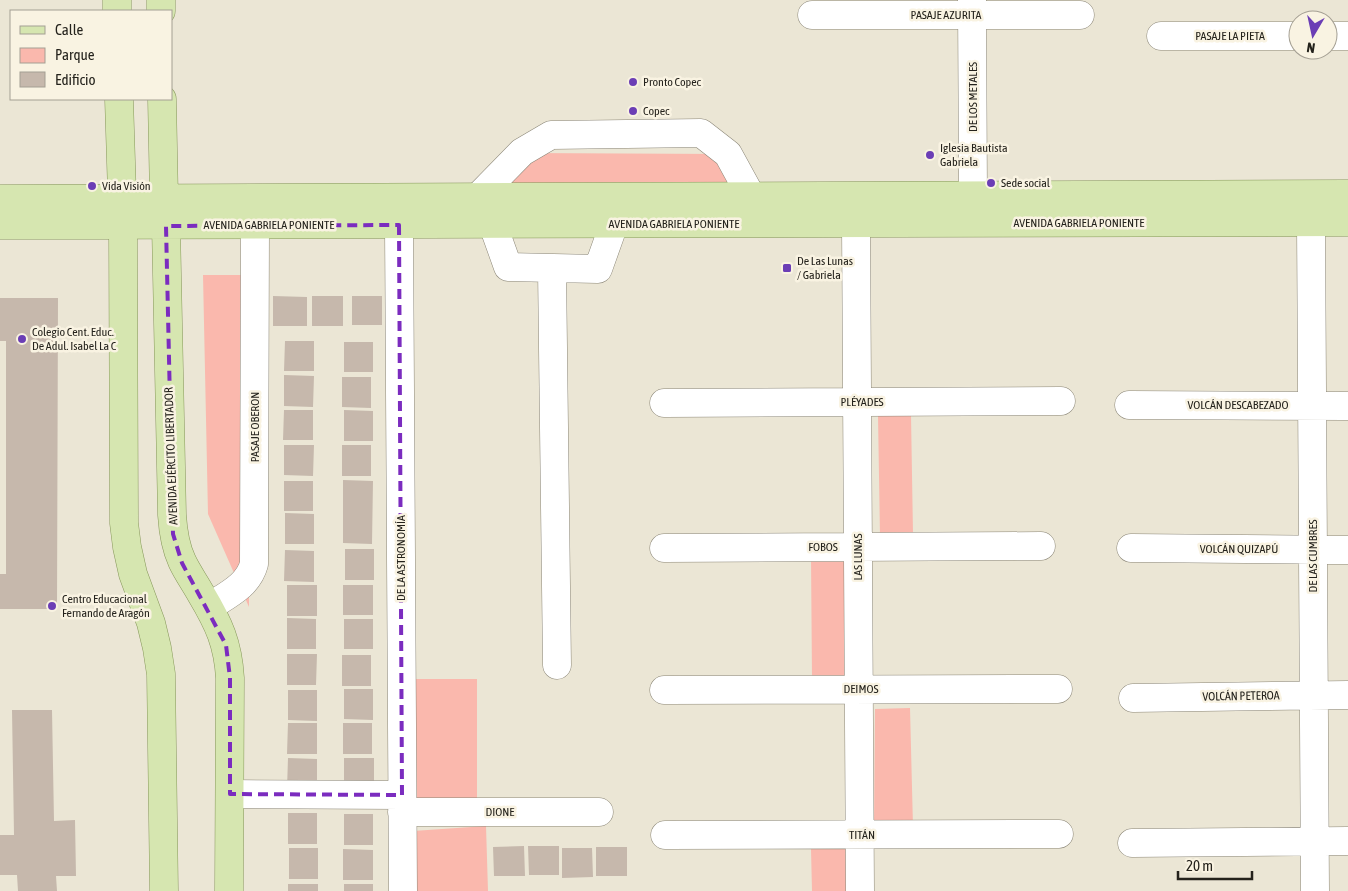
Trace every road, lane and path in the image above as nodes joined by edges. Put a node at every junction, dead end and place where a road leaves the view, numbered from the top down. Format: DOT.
graph roads {
  1 [pos="972,8"];
  2 [pos="812,15"];
  3 [pos="1080,16"];
  4 [pos="1161,36"];
  5 [pos="1288,36"];
  6 [pos="119,100"];
  7 [pos="162,100"];
  8 [pos="1348,194"];
  9 [pos="973,195"];
  10 [pos="751,196"];
  11 [pos="478,197"];
  12 [pos="122,198"];
  13 [pos="164,198"];
  14 [pos="0,199"];
  15 [pos="1312,222"];
  16 [pos="1348,222"];
  17 [pos="856,223"];
  18 [pos="614,224"];
  19 [pos="123,225"];
  20 [pos="255,225"];
  21 [pos="399,225"];
  22 [pos="493,225"];
  23 [pos="0,226"];
  24 [pos="166,226"];
  25 [pos="552,268"];
  26 [pos="1061,401"];
  27 [pos="857,402"];
  28 [pos="664,403"];
  29 [pos="1129,405"];
  30 [pos="1312,406"];
  31 [pos="1348,406"];
  32 [pos="1042,546"];
  33 [pos="858,547"];
  34 [pos="664,548"];
  35 [pos="1131,548"];
  36 [pos="1313,550"];
  37 [pos="1348,550"];
  38 [pos="209,607"];
  39 [pos="557,665"];
  40 [pos="859,689"];
  41 [pos="1058,689"];
  42 [pos="664,690"];
  43 [pos="1348,695"];
  44 [pos="1314,696"];
  45 [pos="1133,698"];
  46 [pos="230,794"];
  47 [pos="402,804"];
  48 [pos="598,812"];
  49 [pos="1059,834"];
  50 [pos="665,835"];
  51 [pos="859,835"];
  52 [pos="1315,841"];
  53 [pos="1348,841"];
  54 [pos="1132,843"];
  55 [pos="164,891"];
  56 [pos="230,891"];
  57 [pos="403,891"];
  58 [pos="860,891"];
  59 [pos="1315,891"];
  1 -- 2 [label="street, PASAJE AZURITA"];
  1 -- 3 [label="street, PASAJE AZURITA"];
  1 -- 9 [label="street, DE LOS METALES"];
  4 -- 5 [label="street, PASAJE LA PIETA"];
  6 -- 12 [label="main road"];
  7 -- 13 [label="main road, AVENIDA EJÉRCITO LIBERTADOR"];
  8 -- 9 [label="main road"];
  9 -- 10 [label="main road"];
  10 -- 11 [label="main road"];
  10 -- 11 [label="street"];
  11 -- 13 [label="main road"];
  12 -- 13 [label="main road"];
  12 -- 14 [label="main road"];
  12 -- 19 [label="main road"];
  13 -- 24 [label="main road, AVENIDA EJÉRCITO LIBERTADOR"];
  15 -- 16 [label="main road, AVENIDA GABRIELA PONIENTE"];
  15 -- 17 [label="main road, AVENIDA GABRIELA PONIENTE"];
  15 -- 30 [label="street, DE LAS CUMBRES"];
  17 -- 18 [label="main road, AVENIDA GABRIELA PONIENTE"];
  17 -- 27 [label="street, LAS LUNAS"];
  18 -- 22 [label="main road, AVENIDA GABRIELA PONIENTE"];
  18 -- 25 [label="street"];
  19 -- 23 [label="main road, AVENIDA GABRIELA PONIENTE"];
  19 -- 24 [label="main road, AVENIDA GABRIELA PONIENTE"];
  19 -- 55 [label="main road"];
  20 -- 21 [label="main road, AVENIDA GABRIELA PONIENTE"];
  20 -- 24 [label="main road, AVENIDA GABRIELA PONIENTE"];
  20 -- 38 [label="street, PASAJE OBERON"];
  21 -- 22 [label="main road, AVENIDA GABRIELA PONIENTE"];
  21 -- 47 [label="street, DE LA ASTRONOMÍA"];
  22 -- 25 [label="street"];
  24 -- 38 [label="main road, AVENIDA EJÉRCITO LIBERTADOR"];
  25 -- 39 [label="street"];
  26 -- 27 [label="street, PLÉYADES"];
  27 -- 28 [label="street, PLÉYADES"];
  27 -- 33 [label="street, LAS LUNAS"];
  29 -- 30 [label="street, VOLCÁN DESCABEZADO"];
  30 -- 31 [label="street, VOLCÁN DESCABEZADO"];
  30 -- 36 [label="street, DE LAS CUMBRES"];
  32 -- 33 [label="street, FOBOS"];
  33 -- 34 [label="street, FOBOS"];
  33 -- 40 [label="street, LAS LUNAS"];
  35 -- 36 [label="street, VOLCÁN QUIZAPÚ"];
  36 -- 37 [label="street, VOLCÁN QUIZAPÚ"];
  36 -- 44 [label="street, DE LAS CUMBRES"];
  38 -- 46 [label="main road, AVENIDA EJÉRCITO LIBERTADOR"];
  40 -- 41 [label="street, DEIMOS"];
  40 -- 42 [label="street, DEIMOS"];
  40 -- 51 [label="street, LAS LUNAS"];
  43 -- 44 [label="street, VOLCÁN PETEROA"];
  44 -- 45 [label="street, VOLCÁN PETEROA"];
  44 -- 52 [label="street, DE LAS CUMBRES"];
  46 -- 47 [label="street, DIONE"];
  46 -- 56 [label="main road, AVENIDA EJÉRCITO LIBERTADOR"];
  47 -- 48 [label="street, DIONE"];
  47 -- 57 [label="street, DE LA ASTRONOMÍA"];
  49 -- 51 [label="street, TITÁN"];
  50 -- 51 [label="street, TITÁN"];
  51 -- 58 [label="street, LAS LUNAS"];
  52 -- 53 [label="street"];
  52 -- 54 [label="street"];
  52 -- 59 [label="street, DE LAS CUMBRES"];
}
